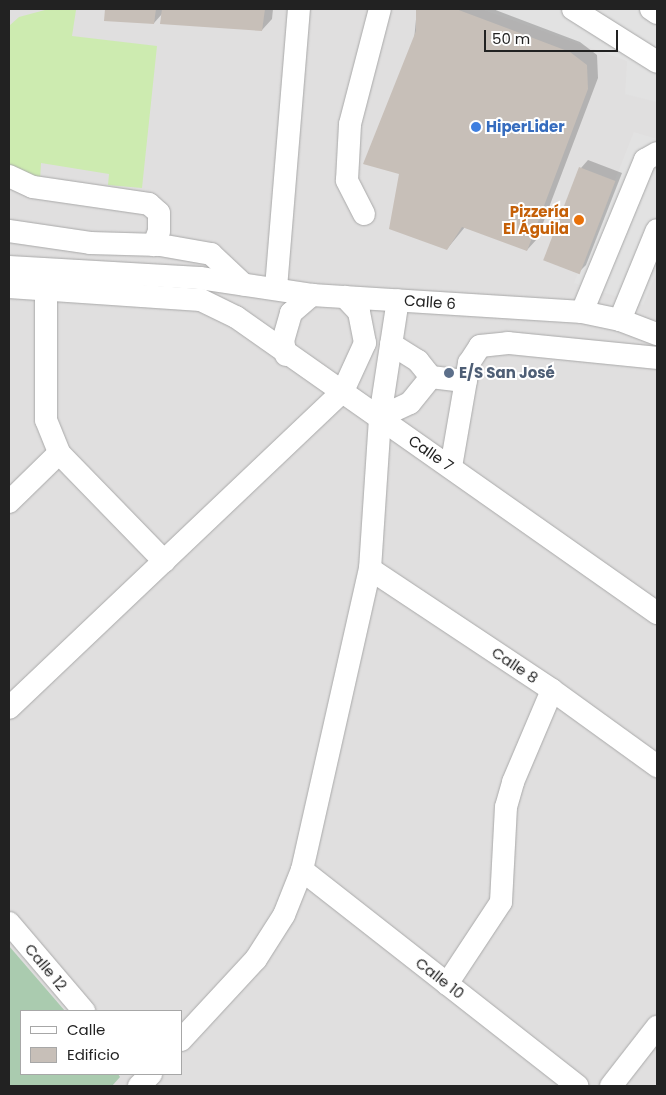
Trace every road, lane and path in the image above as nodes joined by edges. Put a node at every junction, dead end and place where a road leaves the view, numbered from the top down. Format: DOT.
graph roads {
  1 [pos="299,9"];
  2 [pos="380,9"];
  3 [pos="573,9"];
  4 [pos="651,9"];
  5 [pos="657,13"];
  6 [pos="657,62"];
  7 [pos="657,153"];
  8 [pos="9,176"];
  9 [pos="364,214"];
  10 [pos="657,230"];
  11 [pos="9,231"];
  12 [pos="154,245"];
  13 [pos="9,266"];
  14 [pos="244,285"];
  15 [pos="9,287"];
  16 [pos="46,288"];
  17 [pos="276,288"];
  18 [pos="312,295"];
  19 [pos="345,297"];
  20 [pos="398,300"];
  21 [pos="510,307"];
  22 [pos="582,312"];
  23 [pos="620,320"];
  24 [pos="657,334"];
  25 [pos="508,343"];
  26 [pos="391,344"];
  27 [pos="286,354"];
  28 [pos="657,358"];
  29 [pos="431,377"];
  30 [pos="466,381"];
  31 [pos="343,391"];
  32 [pos="380,417"];
  33 [pos="59,453"];
  34 [pos="451,466"];
  35 [pos="9,502"];
  36 [pos="164,561"];
  37 [pos="370,568"];
  38 [pos="657,613"];
  39 [pos="552,690"];
  40 [pos="9,708"];
  41 [pos="657,766"];
  42 [pos="302,870"];
  43 [pos="9,923"];
  44 [pos="447,984"];
  45 [pos="83,1010"];
  46 [pos="657,1027"];
  47 [pos="182,1039"];
  48 [pos="577,1086"];
  49 [pos="611,1086"];
  1 -- 17 [label="street"];
  2 -- 9 [label="street"];
  3 -- 6 [label="street"];
  4 -- 5 [label="street"];
  7 -- 22 [label="street"];
  8 -- 12 [label="street"];
  10 -- 23 [label="street"];
  11 -- 12 [label="street"];
  12 -- 14 [label="street"];
  13 -- 14 [label="street, Calle 6"];
  14 -- 17 [label="street, Calle 6"];
  15 -- 16 [label="street"];
  16 -- 27 [label="street, Calle 7"];
  16 -- 33 [label="street"];
  17 -- 18 [label="street, Calle 6"];
  18 -- 19 [label="street, Calle 6"];
  18 -- 27 [label="street"];
  19 -- 20 [label="street, Calle 6"];
  19 -- 31 [label="street"];
  20 -- 21 [label="street, Calle 6"];
  20 -- 26 [label="street"];
  21 -- 22 [label="street, Calle 6"];
  21 -- 25 [label="street"];
  22 -- 23 [label="street, Calle 6"];
  23 -- 24 [label="street, Calle 6"];
  25 -- 28 [label="street"];
  25 -- 30 [label="street"];
  26 -- 29 [label="street"];
  26 -- 32 [label="street"];
  27 -- 31 [label="street, Calle 7"];
  29 -- 30 [label="street"];
  29 -- 32 [label="street"];
  30 -- 34 [label="street"];
  31 -- 32 [label="street, Calle 7"];
  31 -- 36 [label="street"];
  32 -- 34 [label="street, Calle 7"];
  32 -- 37 [label="street"];
  33 -- 35 [label="street"];
  33 -- 36 [label="street"];
  34 -- 38 [label="street, Calle 7"];
  36 -- 40 [label="street"];
  37 -- 39 [label="street, Calle 8"];
  37 -- 42 [label="street"];
  39 -- 41 [label="street, Calle 8"];
  39 -- 44 [label="street"];
  42 -- 44 [label="street, Calle 10"];
  42 -- 47 [label="street"];
  43 -- 45 [label="street, Calle 12"];
  44 -- 48 [label="street, Calle 10"];
  46 -- 49 [label="street"];
}
